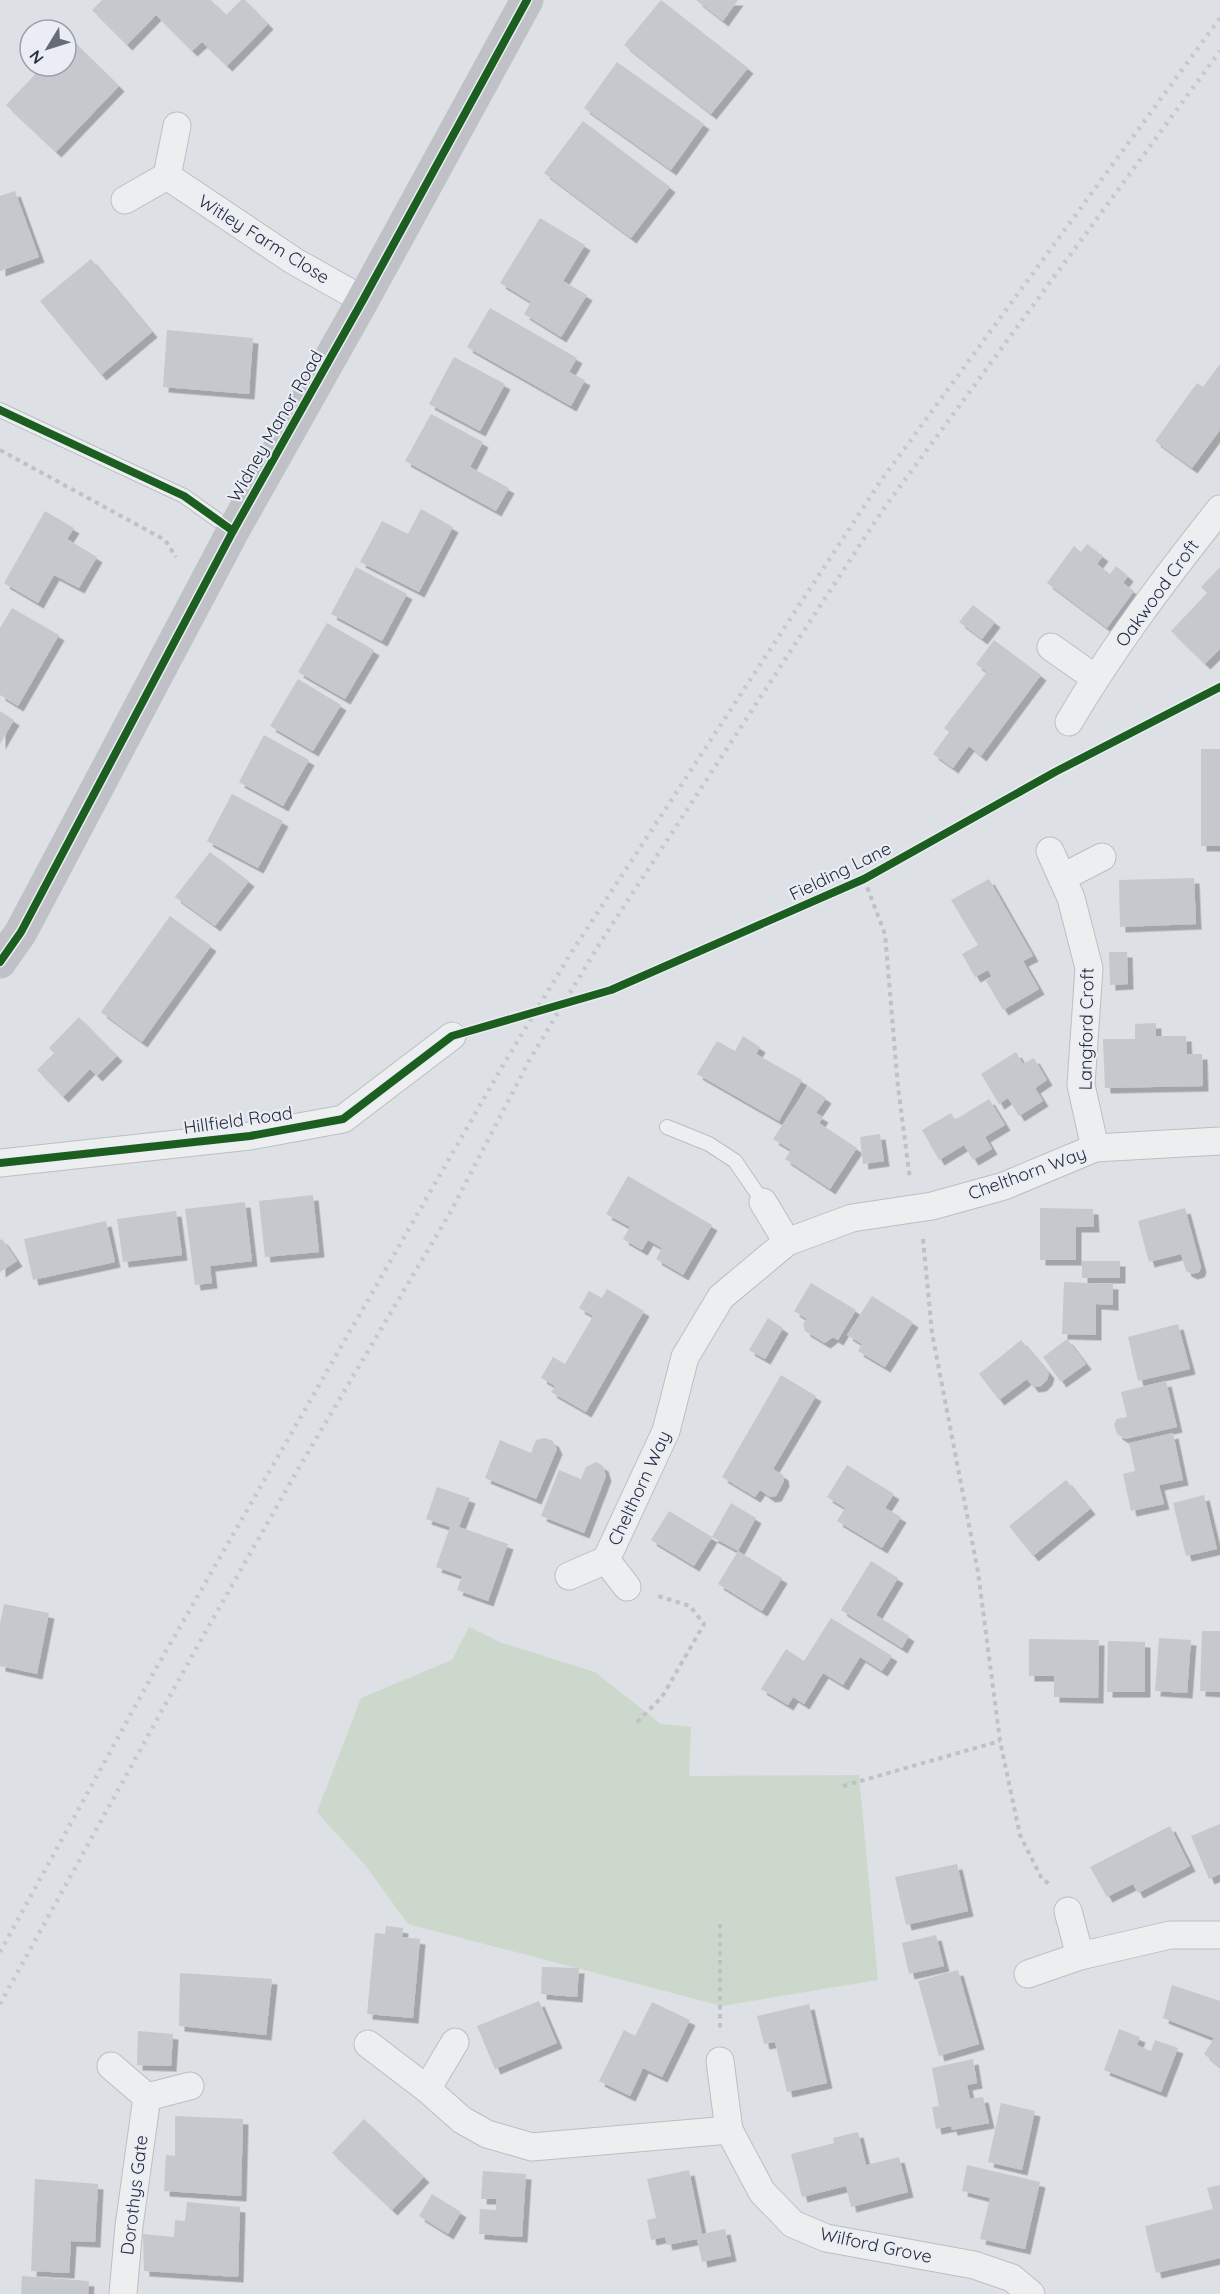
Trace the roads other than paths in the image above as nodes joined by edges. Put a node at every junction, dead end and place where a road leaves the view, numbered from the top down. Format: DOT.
graph roads {
  1 [pos="527,0"];
  2 [pos="177,126"];
  3 [pos="167,176"];
  4 [pos="125,200"];
  5 [pos="363,300"];
  6 [pos="0,410"];
  7 [pos="1220,509"];
  8 [pos="233,531"];
  9 [pos="1051,647"];
  10 [pos="1095,678"];
  11 [pos="1069,722"];
  12 [pos="1050,851"];
  13 [pos="1102,858"];
  14 [pos="1062,877"];
  15 [pos="0,962"];
  16 [pos="452,1036"];
  17 [pos="667,1126"];
  18 [pos="1095,1148"];
  19 [pos="1219,1148"];
  20 [pos="0,1163"];
  21 [pos="763,1202"];
  22 [pos="788,1242"];
  23 [pos="606,1560"];
  24 [pos="569,1576"];
  25 [pos="627,1587"];
  26 [pos="1064,1901"];
  27 [pos="1220,1935"];
  28 [pos="1080,1956"];
  29 [pos="1028,1974"];
  30 [pos="455,2042"];
  31 [pos="368,2044"];
  32 [pos="720,2061"];
  33 [pos="111,2066"];
  34 [pos="190,2086"];
  35 [pos="427,2089"];
  36 [pos="147,2097"];
  37 [pos="729,2130"];
  38 [pos="123,2294"];
  39 [pos="1031,2294"];
  1 -- 5 [label="street, Widney Manor Road"];
  2 -- 3 [label="street"];
  3 -- 4 [label="street"];
  3 -- 5 [label="street, Witley Farm Close"];
  5 -- 8 [label="street, Widney Manor Road"];
  6 -- 8 [label="lane"];
  7 -- 10 [label="street, Oakwood Croft"];
  8 -- 15 [label="street, Widney Manor Road"];
  9 -- 10 [label="street"];
  10 -- 11 [label="street, Oakwood Croft"];
  12 -- 14 [label="street, Langford Croft"];
  13 -- 14 [label="street"];
  14 -- 18 [label="street, Langford Croft"];
  16 -- 20 [label="street, Hillfield Road"];
  17 -- 21 [label="lane"];
  18 -- 19 [label="street, Chelthorn Way"];
  18 -- 22 [label="street, Chelthorn Way"];
  21 -- 22 [label="street"];
  22 -- 23 [label="street, Chelthorn Way"];
  23 -- 24 [label="street, Chelthorn Way"];
  23 -- 25 [label="street, Chelthorn Way"];
  26 -- 28 [label="street"];
  27 -- 28 [label="street"];
  28 -- 29 [label="street"];
  30 -- 35 [label="street"];
  31 -- 35 [label="street"];
  32 -- 37 [label="street, Wilford Grove"];
  33 -- 36 [label="street"];
  34 -- 36 [label="street"];
  35 -- 37 [label="street"];
  36 -- 38 [label="street, Dorothys Gate"];
  37 -- 39 [label="street, Wilford Grove"];
}
